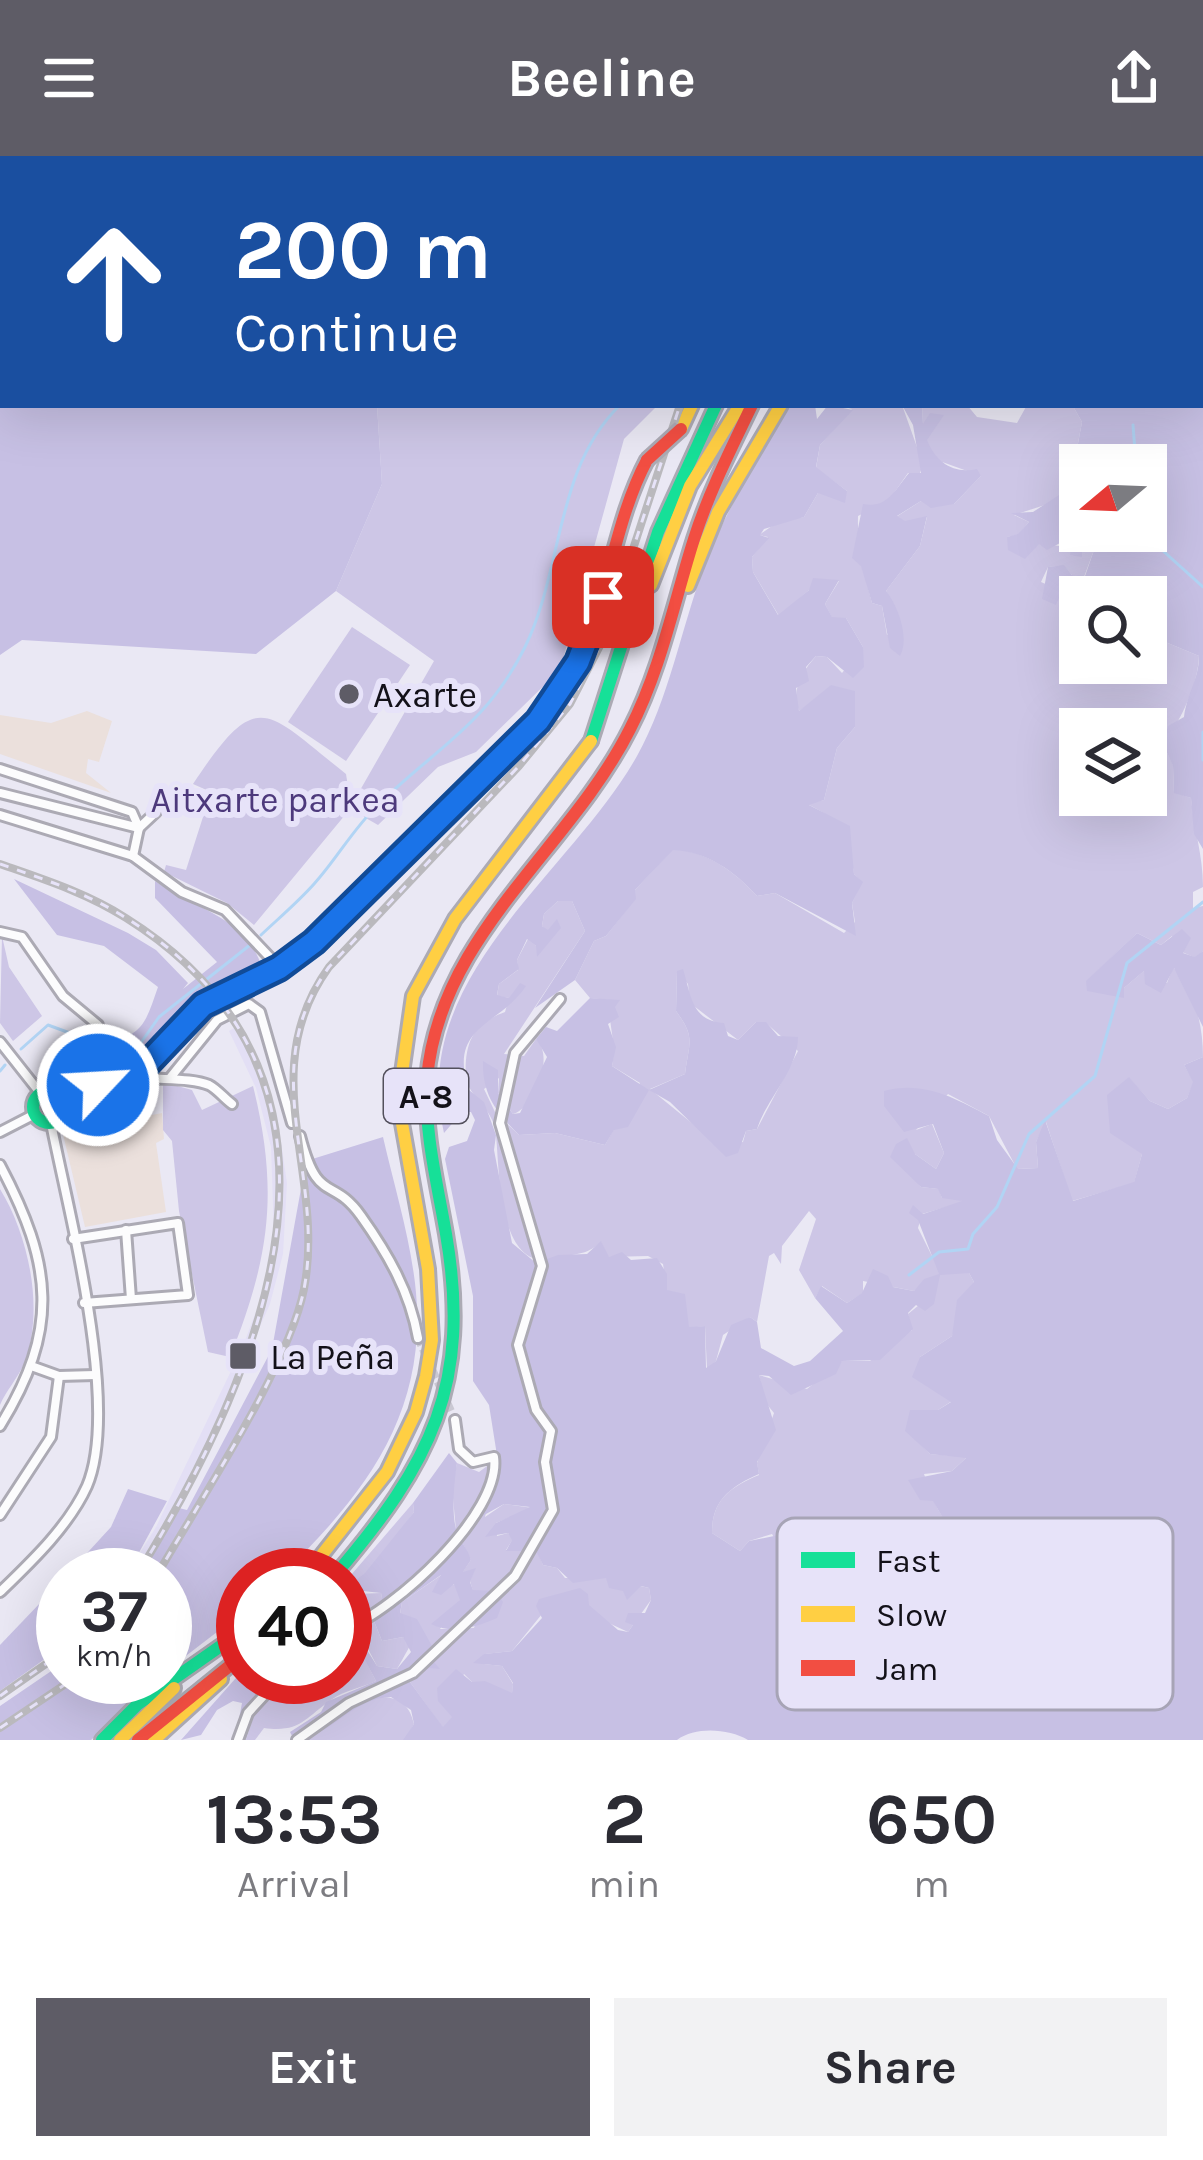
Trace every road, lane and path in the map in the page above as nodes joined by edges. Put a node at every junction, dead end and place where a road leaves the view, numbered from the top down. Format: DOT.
graph roads {
  1 [pos="691,408"];
  2 [pos="715,408"];
  3 [pos="738,408"];
  4 [pos="751,408"];
  5 [pos="779,408"];
  6 [pos="662,646"];
  7 [pos="592,740"];
  8 [pos="0,769"];
  9 [pos="0,793"];
  10 [pos="156,812"];
  11 [pos="0,815"];
  12 [pos="138,823"];
  13 [pos="133,856"];
  14 [pos="0,932"];
  15 [pos="279,968"];
  16 [pos="560,999"];
  17 [pos="0,1032"];
  18 [pos="0,1042"];
  19 [pos="9,1051"];
  20 [pos="110,1075"];
  21 [pos="170,1078"];
  22 [pos="41,1094"];
  23 [pos="64,1101"];
  24 [pos="232,1104"];
  25 [pos="35,1114"];
  26 [pos="292,1123"];
  27 [pos="52,1129"];
  28 [pos="0,1132"];
  29 [pos="300,1136"];
  30 [pos="0,1165"];
  31 [pos="126,1230"];
  32 [pos="73,1239"];
  33 [pos="131,1299"];
  34 [pos="84,1303"];
  35 [pos="418,1338"];
  36 [pos="34,1367"];
  37 [pos="94,1375"];
  38 [pos="59,1376"];
  39 [pos="455,1420"];
  40 [pos="0,1426"];
  41 [pos="0,1515"];
  42 [pos="326,1548"];
  43 [pos="356,1548"];
  44 [pos="0,1592"];
  45 [pos="372,1615"];
  46 [pos="216,1650"];
  47 [pos="216,1655"];
  48 [pos="216,1675"];
  49 [pos="216,1681"];
  50 [pos="256,1704"];
  51 [pos="102,1740"];
  52 [pos="120,1740"];
  53 [pos="138,1740"];
  54 [pos="154,1740"];
  55 [pos="238,1740"];
  56 [pos="297,1740"];
  1 -- 15 [label="main road, bridge"];
  2 -- 7 [label="main road, A-8"];
  3 -- 7 [label="main road"];
  4 -- 6 [label="main road, A-8"];
  5 -- 6 [label="main road"];
  6 -- 43 [label="main road, A-8"];
  7 -- 42 [label="main road, A-8"];
  8 -- 12 [label="street"];
  9 -- 12 [label="street"];
  10 -- 12 [label="street"];
  11 -- 13 [label="street"];
  12 -- 13 [label="street"];
  13 -- 15 [label="street"];
  14 -- 20 [label="street"];
  15 -- 20 [label="main road"];
  16 -- 56 [label="street"];
  17 -- 19 [label="street"];
  18 -- 19 [label="street"];
  19 -- 22 [label="street"];
  20 -- 21 [label="street"];
  20 -- 23 [label="main road"];
  21 -- 24 [label="street"];
  21 -- 26 [label="street"];
  22 -- 23 [label="main road"];
  22 -- 25 [label="main road"];
  23 -- 27 [label="main road"];
  25 -- 27 [label="main road"];
  25 -- 28 [label="street"];
  27 -- 32 [label="street"];
  29 -- 35 [label="street"];
  30 -- 36 [label="street"];
  31 -- 32 [label="street"];
  31 -- 33 [label="street"];
  31 -- 33 [label="street"];
  32 -- 34 [label="street"];
  33 -- 34 [label="street"];
  34 -- 37 [label="street"];
  36 -- 38 [label="street"];
  36 -- 40 [label="street"];
  37 -- 38 [label="street"];
  37 -- 44 [label="street"];
  38 -- 41 [label="street"];
  39 -- 45 [label="street"];
  46 -- 51 [label="main road"];
  47 -- 52 [label="main road"];
  48 -- 53 [label="main road"];
  49 -- 54 [label="main road"];
  50 -- 55 [label="street"];
}
